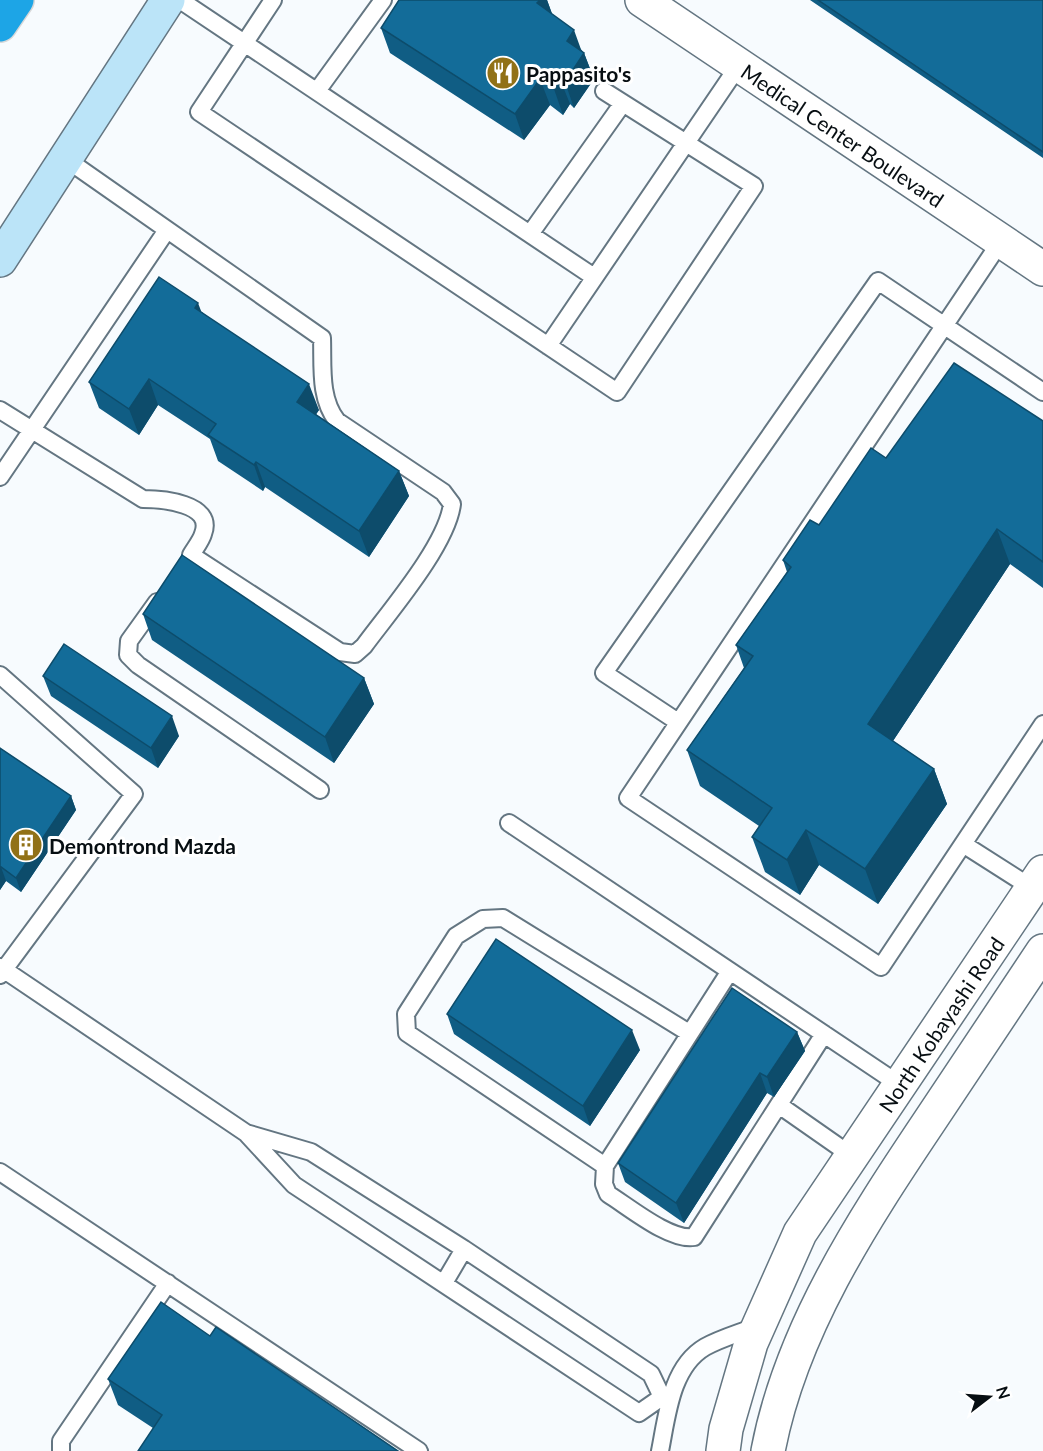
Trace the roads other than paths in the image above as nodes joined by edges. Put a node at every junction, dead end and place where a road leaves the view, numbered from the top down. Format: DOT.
graph roads {
  1 [pos="17,0"];
  2 [pos="168,0"];
  3 [pos="180,0"];
  4 [pos="273,0"];
  5 [pos="383,0"];
  6 [pos="642,0"];
  7 [pos="0,25"];
  8 [pos="245,43"];
  9 [pos="739,64"];
  10 [pos="317,91"];
  11 [pos="604,91"];
  12 [pos="623,103"];
  13 [pos="686,143"];
  14 [pos="66,159"];
  15 [pos="167,230"];
  16 [pos="530,234"];
  17 [pos="1001,241"];
  18 [pos="0,260"];
  19 [pos="1043,269"];
  20 [pos="594,277"];
  21 [pos="944,326"];
  22 [pos="548,346"];
  23 [pos="1043,392"];
  24 [pos="0,410"];
  25 [pos="33,432"];
  26 [pos="0,477"];
  27 [pos="170,584"];
  28 [pos="0,675"];
  29 [pos="678,722"];
  30 [pos="1043,724"];
  31 [pos="320,790"];
  32 [pos="509,824"];
  33 [pos="963,844"];
  34 [pos="1039,885"];
  35 [pos="1043,951"];
  36 [pos="2,970"];
  37 [pos="730,971"];
  38 [pos="690,1033"];
  39 [pos="824,1034"];
  40 [pos="900,1085"];
  41 [pos="779,1105"];
  42 [pos="246,1133"];
  43 [pos="850,1158"];
  44 [pos="604,1166"];
  45 [pos="0,1172"];
  46 [pos="886,1187"];
  47 [pos="464,1249"];
  48 [pos="168,1283"];
  49 [pos="444,1283"];
  50 [pos="758,1325"];
  51 [pos="666,1399"];
  52 [pos="61,1451"];
  53 [pos="419,1451"];
  54 [pos="660,1451"];
  55 [pos="723,1451"];
  56 [pos="768,1451"];
  1 -- 7 [label="highway"];
  2 -- 14 [label="main road"];
  3 -- 8 [label="lane"];
  4 -- 8 [label="lane"];
  5 -- 10 [label="lane"];
  6 -- 9 [label="street, Medical Center Boulevard"];
  8 -- 10 [label="lane"];
  8 -- 22 [label="lane"];
  9 -- 13 [label="lane"];
  9 -- 17 [label="street, Medical Center Boulevard"];
  10 -- 16 [label="lane"];
  11 -- 12 [label="lane"];
  12 -- 13 [label="lane"];
  12 -- 16 [label="lane"];
  13 -- 20 [label="lane"];
  13 -- 22 [label="lane"];
  14 -- 15 [label="lane"];
  14 -- 18 [label="main road"];
  15 -- 25 [label="lane"];
  15 -- 25 [label="lane"];
  16 -- 20 [label="lane"];
  17 -- 19 [label="street, Medical Center Boulevard"];
  17 -- 21 [label="lane"];
  20 -- 22 [label="lane"];
  21 -- 23 [label="lane"];
  21 -- 29 [label="lane"];
  21 -- 29 [label="lane"];
  24 -- 25 [label="lane"];
  25 -- 26 [label="lane"];
  27 -- 31 [label="lane"];
  28 -- 36 [label="lane"];
  29 -- 33 [label="lane"];
  30 -- 33 [label="lane"];
  32 -- 37 [label="lane"];
  33 -- 34 [label="lane"];
  34 -- 40 [label="street, North Kobayashi Road"];
  35 -- 46 [label="street, North Kobayashi Road"];
  36 -- 42 [label="lane"];
  37 -- 38 [label="lane"];
  37 -- 39 [label="lane"];
  38 -- 44 [label="lane"];
  38 -- 44 [label="lane"];
  39 -- 40 [label="lane"];
  39 -- 41 [label="lane"];
  40 -- 43 [label="street, North Kobayashi Road"];
  41 -- 43 [label="lane"];
  41 -- 44 [label="lane"];
  42 -- 47 [label="lane"];
  42 -- 49 [label="lane"];
  43 -- 46 [label="street"];
  43 -- 50 [label="street, North Kobayashi Road"];
  45 -- 48 [label="lane"];
  46 -- 56 [label="street, North Kobayashi Road"];
  47 -- 49 [label="lane"];
  47 -- 51 [label="lane"];
  48 -- 52 [label="lane"];
  48 -- 53 [label="lane"];
  49 -- 51 [label="lane"];
  50 -- 51 [label="lane"];
  50 -- 55 [label="street, North Kobayashi Road"];
  51 -- 54 [label="lane"];
}
